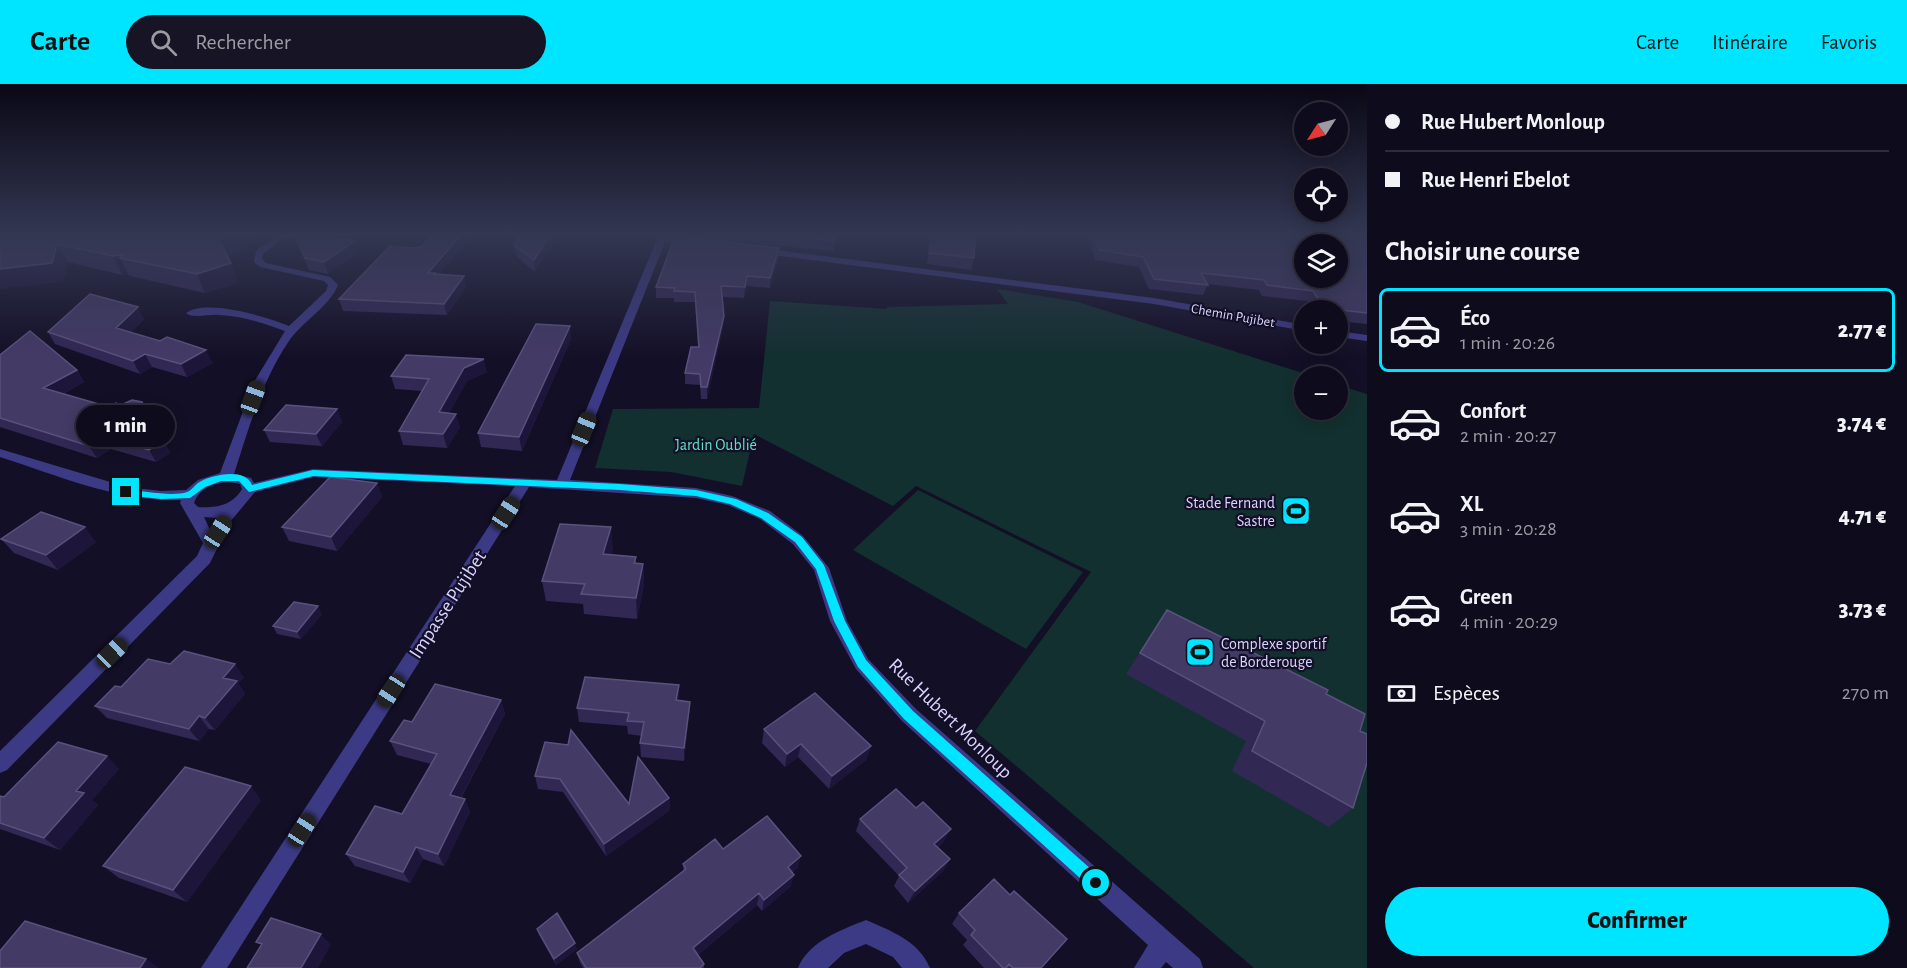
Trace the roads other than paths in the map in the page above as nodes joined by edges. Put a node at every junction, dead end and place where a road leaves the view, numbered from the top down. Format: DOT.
graph roads {
  1 [pos="310,275"];
  2 [pos="647,275"];
  3 [pos="947,275"];
  4 [pos="191,313"];
  5 [pos="1294,326"];
  6 [pos="291,330"];
  7 [pos="1348,335"];
  8 [pos="1367,338"];
  9 [pos="0,453"];
  10 [pos="226,477"];
  11 [pos="525,482"];
  12 [pos="562,484"];
  13 [pos="249,489"];
  14 [pos="190,495"];
  15 [pos="234,506"];
  16 [pos="194,512"];
  17 [pos="211,543"];
  18 [pos="0,764"];
  19 [pos="1164,944"];
  20 [pos="213,968"];
  21 [pos="810,968"];
  22 [pos="918,968"];
  23 [pos="1146,968"];
  24 [pos="1191,968"];
  1 -- 6 [label="street"];
  2 -- 12 [label="street"];
  3 -- 5 [label="street, Chemin Pujibet"];
  4 -- 6 [label="street"];
  6 -- 10 [label="street"];
  7 -- 8 [label="street"];
  9 -- 14 [label="street"];
  10 -- 13 [label="street"];
  10 -- 14 [label="street"];
  11 -- 12 [label="street"];
  11 -- 13 [label="street"];
  11 -- 20 [label="street, Impasse Pujibet"];
  12 -- 19 [label="street, Rue Hubert Monloup"];
  13 -- 15 [label="street"];
  14 -- 16 [label="street"];
  15 -- 16 [label="street"];
  15 -- 17 [label="street"];
  16 -- 17 [label="street"];
  17 -- 18 [label="street"];
  19 -- 23 [label="street"];
  19 -- 24 [label="street, Rue Hubert Monloup"];
  21 -- 22 [label="street"];
}
